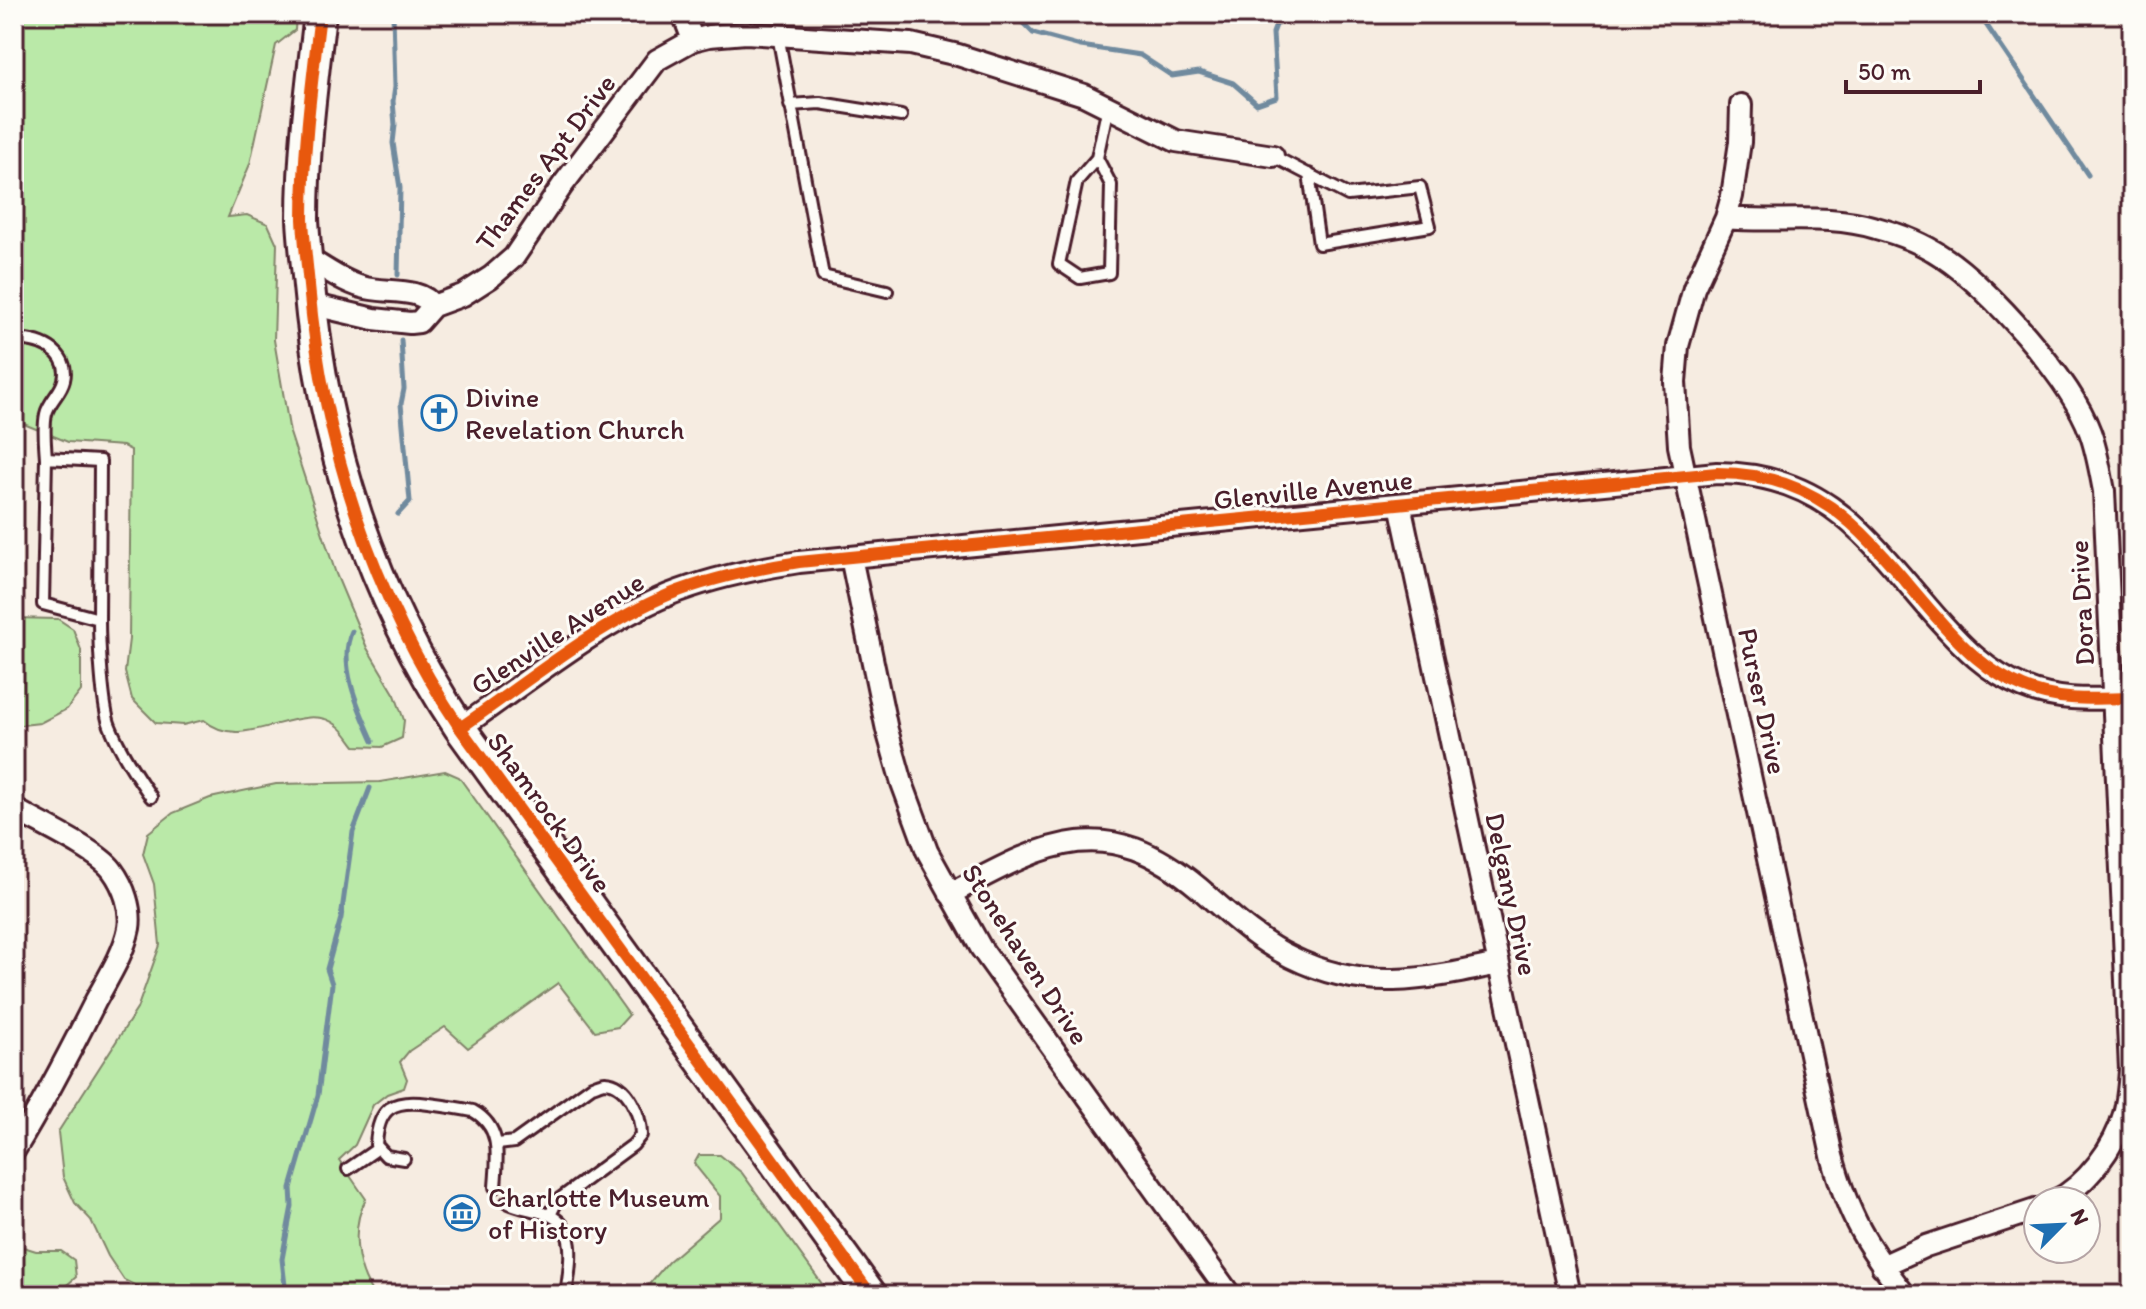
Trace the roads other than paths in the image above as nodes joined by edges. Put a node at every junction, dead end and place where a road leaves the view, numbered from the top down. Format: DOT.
graph roads {
  1 [pos="320,14"];
  2 [pos="683,14"];
  3 [pos="778,35"];
  4 [pos="693,40"];
  5 [pos="790,105"];
  6 [pos="1741,105"];
  7 [pos="1108,106"];
  8 [pos="901,116"];
  9 [pos="1273,156"];
  10 [pos="1097,158"];
  11 [pos="1309,174"];
  12 [pos="1726,218"];
  13 [pos="306,257"];
  14 [pos="887,291"];
  15 [pos="310,304"];
  16 [pos="433,306"];
  17 [pos="14,341"];
  18 [pos="46,458"];
  19 [pos="1686,476"];
  20 [pos="1400,504"];
  21 [pos="851,557"];
  22 [pos="99,619"];
  23 [pos="2123,698"];
  24 [pos="460,728"];
  25 [pos="151,797"];
  26 [pos="14,809"];
  27 [pos="950,894"];
  28 [pos="1498,964"];
  29 [pos="498,1144"];
  30 [pos="377,1149"];
  31 [pos="14,1151"];
  32 [pos="404,1159"];
  33 [pos="348,1169"];
  34 [pos="2077,1185"];
  35 [pos="495,1187"];
  36 [pos="507,1202"];
  37 [pos="2022,1214"];
  38 [pos="550,1215"];
  39 [pos="1882,1266"];
  40 [pos="566,1295"];
  41 [pos="871,1295"];
  42 [pos="1230,1295"];
  43 [pos="1570,1295"];
  44 [pos="1905,1295"];
  1 -- 13 [label="street, Shamrock Drive"];
  2 -- 4 [label="street"];
  3 -- 4 [label="street, Thames Apt Drive"];
  3 -- 5 [label="lane"];
  3 -- 7 [label="street, Thames Apt Drive"];
  4 -- 16 [label="street, Thames Apt Drive"];
  5 -- 8 [label="lane"];
  5 -- 14 [label="lane"];
  6 -- 12 [label="street, Purser Drive"];
  7 -- 9 [label="street, Thames Apt Drive"];
  7 -- 10 [label="lane"];
  9 -- 11 [label="lane"];
  10 -- 10 [label="lane"];
  11 -- 11 [label="lane"];
  12 -- 19 [label="street, Purser Drive"];
  12 -- 23 [label="street, Dora Drive"];
  13 -- 15 [label="street, Shamrock Drive"];
  13 -- 16 [label="street"];
  15 -- 16 [label="street, Thames Apt Drive"];
  15 -- 24 [label="street, Shamrock Drive"];
  17 -- 18 [label="lane"];
  18 -- 22 [label="lane"];
  18 -- 22 [label="lane"];
  19 -- 20 [label="street, Glenville Avenue"];
  19 -- 23 [label="street, Glenville Avenue"];
  19 -- 39 [label="street, Purser Drive"];
  20 -- 21 [label="street, Glenville Avenue"];
  20 -- 28 [label="street, Delgany Drive"];
  21 -- 24 [label="street, Glenville Avenue"];
  21 -- 27 [label="street, Stonehaven Drive"];
  22 -- 25 [label="lane"];
  23 -- 34 [label="street, Dora Drive"];
  24 -- 41 [label="street, Shamrock Drive"];
  26 -- 31 [label="street"];
  27 -- 28 [label="street"];
  27 -- 42 [label="street, Stonehaven Drive"];
  28 -- 43 [label="street, Delgany Drive"];
  29 -- 30 [label="lane"];
  29 -- 35 [label="lane"];
  29 -- 38 [label="lane"];
  30 -- 32 [label="lane"];
  30 -- 33 [label="lane"];
  36 -- 38 [label="lane"];
  37 -- 39 [label="street"];
  38 -- 40 [label="lane"];
  39 -- 44 [label="street, Purser Drive"];
}
